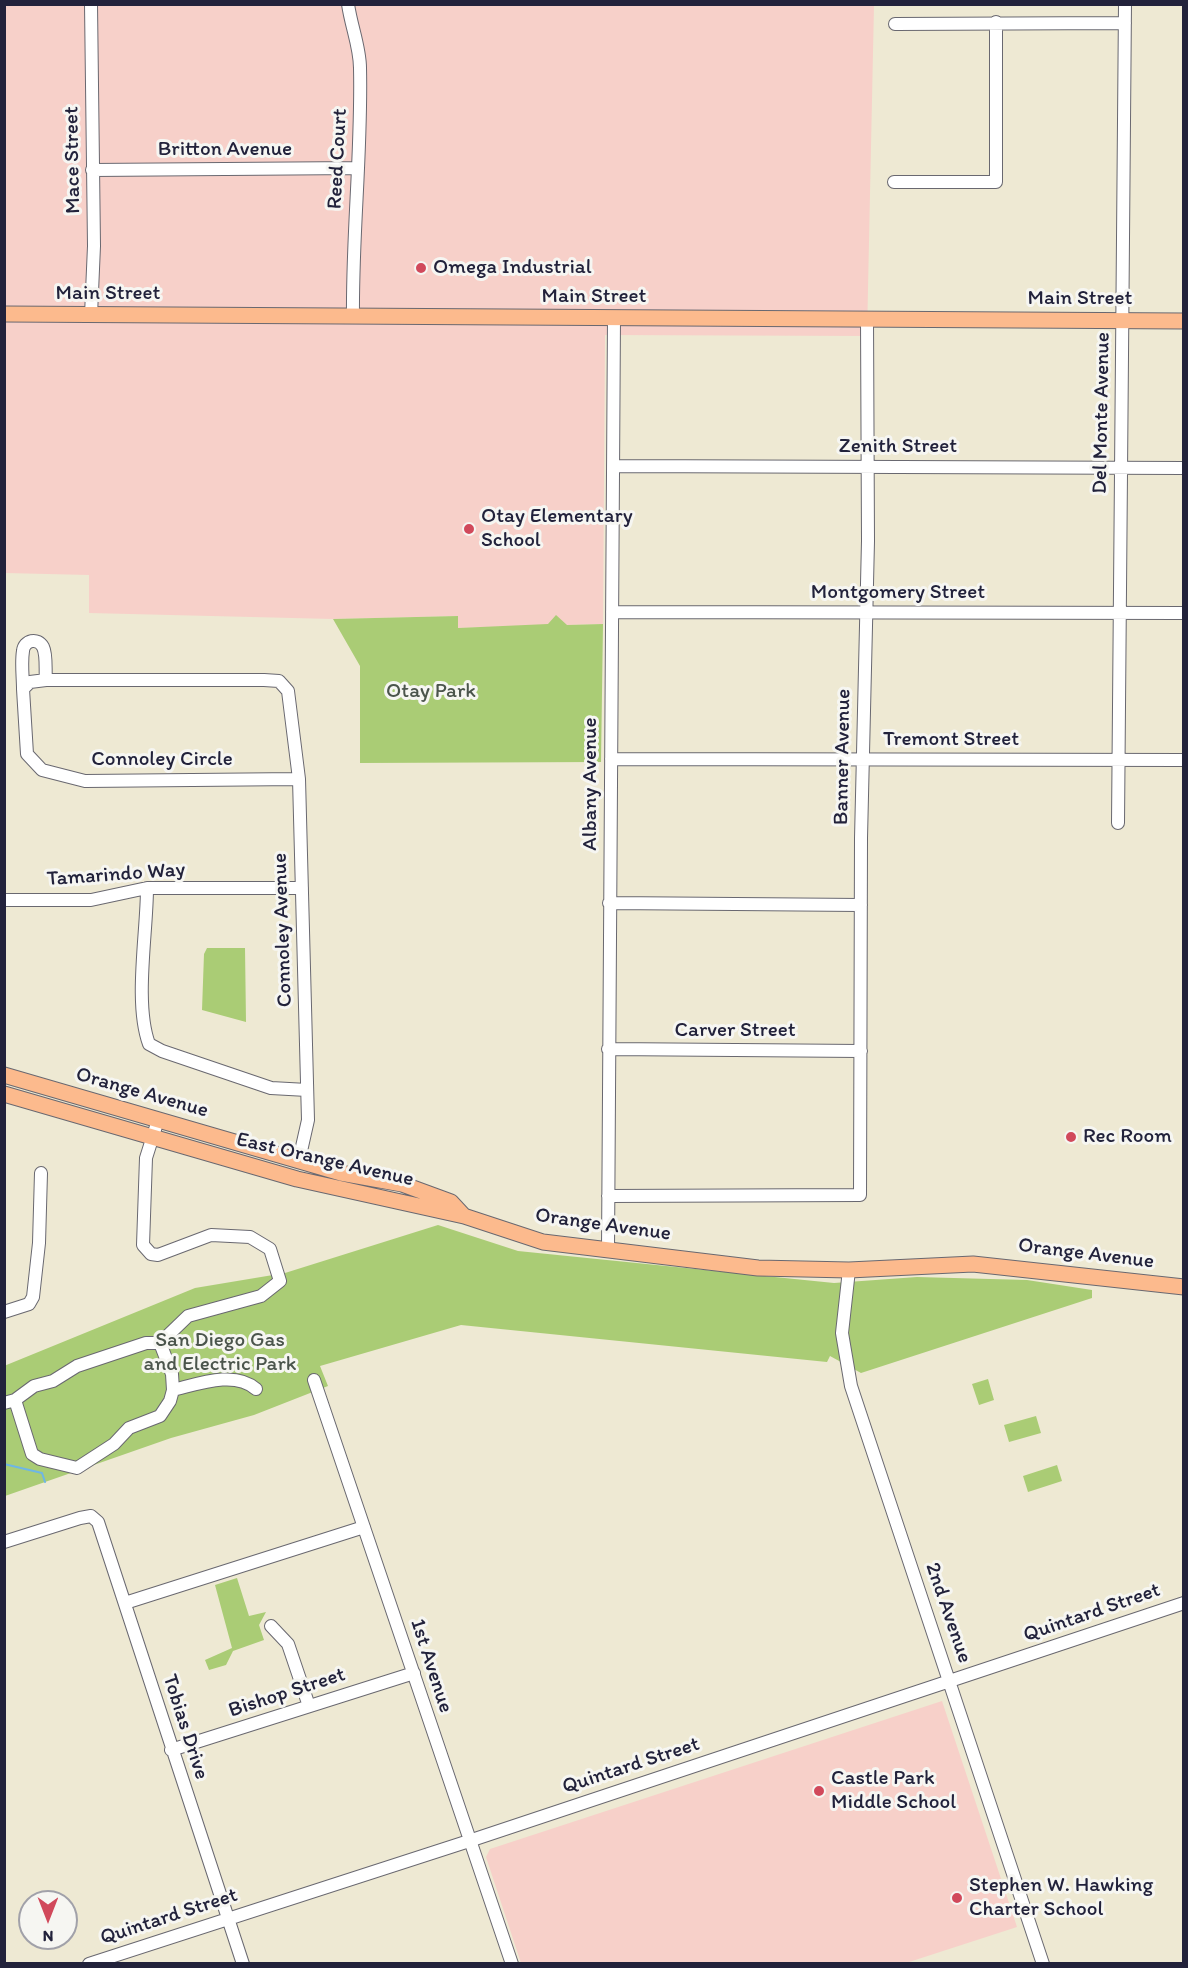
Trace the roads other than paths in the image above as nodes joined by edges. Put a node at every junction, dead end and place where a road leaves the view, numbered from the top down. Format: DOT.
graph roads {
  1 [pos="91,4"];
  2 [pos="348,4"];
  3 [pos="1125,4"];
  4 [pos="996,22"];
  5 [pos="1125,23"];
  6 [pos="895,24"];
  7 [pos="358,168"];
  8 [pos="92,170"];
  9 [pos="894,182"];
  10 [pos="4,314"];
  11 [pos="91,315"];
  12 [pos="352,317"];
  13 [pos="614,318"];
  14 [pos="867,319"];
  15 [pos="1124,320"];
  16 [pos="1184,321"];
  17 [pos="613,466"];
  18 [pos="867,466"];
  19 [pos="1120,468"];
  20 [pos="1184,468"];
  21 [pos="612,612"];
  22 [pos="866,613"];
  23 [pos="1119,613"];
  24 [pos="1184,614"];
  25 [pos="46,680"];
  26 [pos="23,689"];
  27 [pos="611,759"];
  28 [pos="1118,759"];
  29 [pos="863,760"];
  30 [pos="1184,760"];
  31 [pos="299,779"];
  32 [pos="1118,823"];
  33 [pos="147,888"];
  34 [pos="302,888"];
  35 [pos="4,900"];
  36 [pos="609,903"];
  37 [pos="861,905"];
  38 [pos="608,1050"];
  39 [pos="861,1051"];
  40 [pos="4,1075"];
  41 [pos="307,1090"];
  42 [pos="4,1094"];
  43 [pos="158,1119"];
  44 [pos="152,1137"];
  45 [pos="299,1160"];
  46 [pos="40,1173"];
  47 [pos="293,1178"];
  48 [pos="608,1196"];
  49 [pos="464,1216"];
  50 [pos="608,1250"];
  51 [pos="849,1270"];
  52 [pos="1184,1287"];
  53 [pos="4,1312"];
  54 [pos="160,1343"];
  55 [pos="314,1380"];
  56 [pos="256,1389"];
  57 [pos="173,1390"];
  58 [pos="10,1402"];
  59 [pos="364,1527"];
  60 [pos="4,1542"];
  61 [pos="125,1603"];
  62 [pos="1184,1603"];
  63 [pos="271,1626"];
  64 [pos="414,1673"];
  65 [pos="951,1681"];
  66 [pos="309,1706"];
  67 [pos="171,1750"];
  68 [pos="469,1841"];
  69 [pos="228,1918"];
  70 [pos="89,1964"];
  71 [pos="243,1964"];
  72 [pos="512,1964"];
  73 [pos="1043,1964"];
  1 -- 8 [label="street, Mace Street"];
  2 -- 7 [label="street, Reed Court"];
  3 -- 5 [label="street, Del Monte Avenue"];
  4 -- 5 [label="street"];
  4 -- 6 [label="street"];
  4 -- 9 [label="street"];
  5 -- 15 [label="street, Del Monte Avenue"];
  7 -- 8 [label="street, Britton Avenue"];
  7 -- 12 [label="street, Reed Court"];
  8 -- 11 [label="street, Mace Street"];
  10 -- 11 [label="main road, Main Street"];
  11 -- 12 [label="main road, Main Street"];
  12 -- 13 [label="main road, Main Street"];
  13 -- 14 [label="main road, Main Street"];
  13 -- 17 [label="street, Albany Avenue"];
  14 -- 15 [label="main road, Main Street"];
  14 -- 18 [label="street, Banner Avenue"];
  15 -- 16 [label="main road, Main Street"];
  15 -- 19 [label="street, Del Monte Avenue"];
  17 -- 18 [label="street, Zenith Street"];
  17 -- 21 [label="street, Albany Avenue"];
  18 -- 19 [label="street, Zenith Street"];
  18 -- 22 [label="street, Banner Avenue"];
  19 -- 20 [label="street, Zenith Street"];
  19 -- 23 [label="street, Del Monte Avenue"];
  21 -- 22 [label="street, Montgomery Street"];
  21 -- 27 [label="street, Albany Avenue"];
  22 -- 23 [label="street, Montgomery Street"];
  22 -- 29 [label="street, Banner Avenue"];
  23 -- 24 [label="street, Montgomery Street"];
  23 -- 28 [label="street, Del Monte Avenue"];
  25 -- 26 [label="street"];
  25 -- 26 [label="street, Connoley Circle"];
  25 -- 31 [label="street, Connoley Avenue"];
  26 -- 31 [label="street, Connoley Circle"];
  27 -- 29 [label="street, Tremont Street"];
  27 -- 36 [label="street, Albany Avenue"];
  28 -- 29 [label="street, Tremont Street"];
  28 -- 30 [label="street, Tremont Street"];
  28 -- 32 [label="street, Del Monte Avenue"];
  29 -- 37 [label="street, Banner Avenue"];
  31 -- 34 [label="street, Connoley Avenue"];
  33 -- 34 [label="street, Tamarindo Way"];
  33 -- 35 [label="street, Tamarindo Way"];
  33 -- 41 [label="street"];
  34 -- 41 [label="street, Connoley Avenue"];
  36 -- 37 [label="street"];
  36 -- 38 [label="street, Albany Avenue"];
  37 -- 39 [label="street, Banner Avenue"];
  38 -- 39 [label="street, Carver Street"];
  38 -- 48 [label="street, Albany Avenue"];
  39 -- 48 [label="street, Banner Avenue"];
  40 -- 43 [label="main road, Orange Avenue"];
  41 -- 45 [label="street, Connoley Avenue"];
  42 -- 44 [label="main road, East Orange Avenue"];
  43 -- 44 [label="street"];
  43 -- 45 [label="main road, Orange Avenue"];
  44 -- 47 [label="main road, East Orange Avenue"];
  44 -- 54 [label="street"];
  45 -- 47 [label="main road"];
  45 -- 49 [label="main road, Orange Avenue"];
  46 -- 53 [label="street"];
  47 -- 49 [label="main road, East Orange Avenue"];
  48 -- 50 [label="street, Albany Avenue"];
  49 -- 50 [label="main road, Orange Avenue"];
  50 -- 51 [label="main road, Orange Avenue"];
  51 -- 52 [label="main road, Orange Avenue"];
  51 -- 65 [label="street, 2nd Avenue"];
  54 -- 57 [label="street"];
  54 -- 58 [label="street"];
  55 -- 59 [label="street, 1st Avenue"];
  56 -- 57 [label="street"];
  57 -- 58 [label="street"];
  59 -- 61 [label="street"];
  59 -- 64 [label="street, 1st Avenue"];
  60 -- 61 [label="street, Tobias Drive"];
  61 -- 67 [label="street, Tobias Drive"];
  62 -- 65 [label="street, Quintard Street"];
  63 -- 66 [label="street"];
  64 -- 66 [label="street, Bishop Street"];
  64 -- 68 [label="street, 1st Avenue"];
  65 -- 68 [label="street, Quintard Street"];
  65 -- 73 [label="street, 2nd Avenue"];
  66 -- 67 [label="street, Bishop Street"];
  67 -- 69 [label="street, Tobias Drive"];
  68 -- 69 [label="street, Quintard Street"];
  68 -- 72 [label="street, 1st Avenue"];
  69 -- 70 [label="street, Quintard Street"];
  69 -- 71 [label="street, Tobias Drive"];
}
